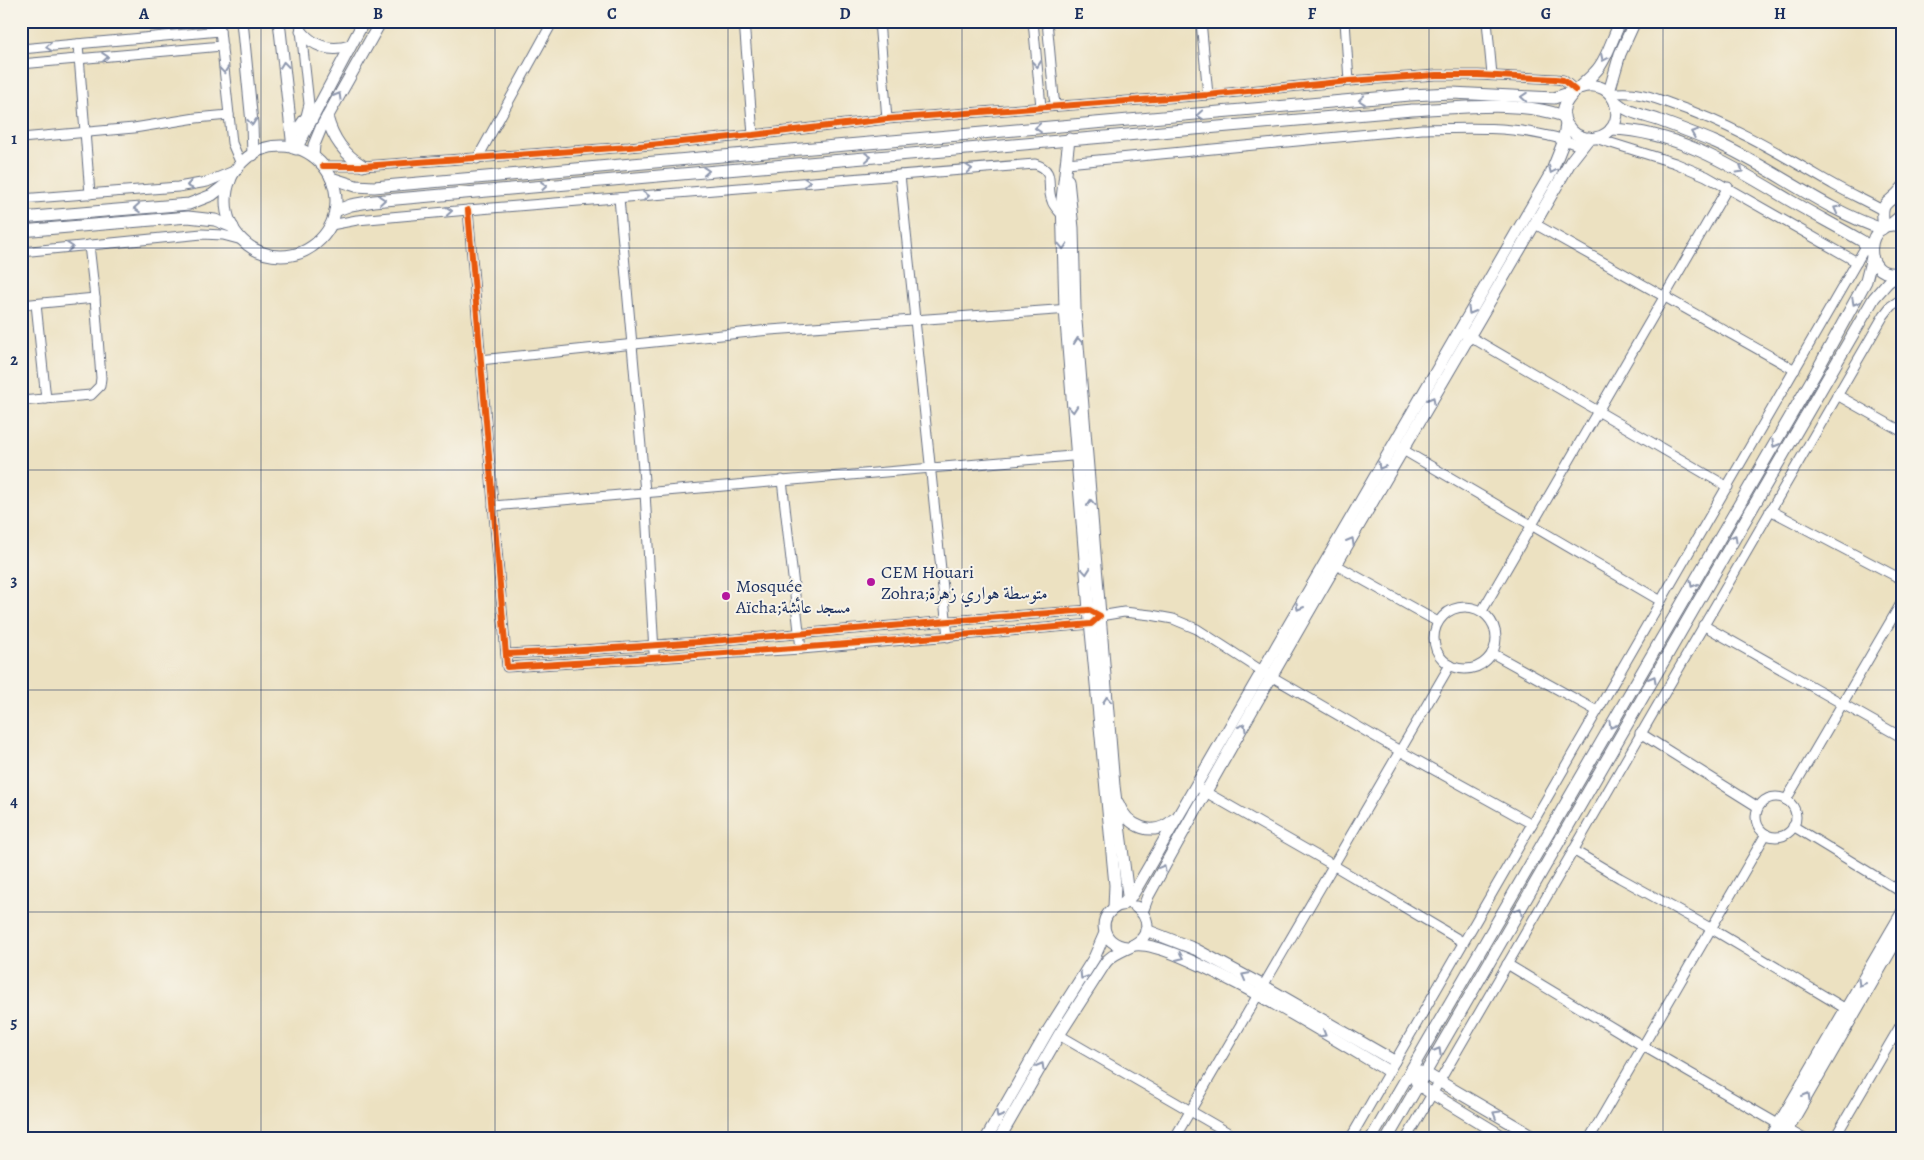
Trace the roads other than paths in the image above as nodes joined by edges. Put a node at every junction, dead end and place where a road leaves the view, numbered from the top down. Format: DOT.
graph roads {
  1 [pos="242,21"];
  2 [pos="280,21"];
  3 [pos="364,21"];
  4 [pos="381,21"];
  5 [pos="553,21"];
  6 [pos="744,21"];
  7 [pos="879,21"];
  8 [pos="1032,21"];
  9 [pos="1047,21"];
  10 [pos="1201,21"];
  11 [pos="1345,21"];
  12 [pos="1487,21"];
  13 [pos="1621,21"];
  14 [pos="1635,21"];
  15 [pos="219,26"];
  16 [pos="301,26"];
  17 [pos="78,44"];
  18 [pos="222,46"];
  19 [pos="350,46"];
  20 [pos="21,49"];
  21 [pos="79,59"];
  22 [pos="21,64"];
  23 [pos="1492,75"];
  24 [pos="1349,81"];
  25 [pos="1575,90"];
  26 [pos="1208,95"];
  27 [pos="1612,96"];
  28 [pos="1056,106"];
  29 [pos="1041,107"];
  30 [pos="229,115"];
  31 [pos="327,117"];
  32 [pos="887,119"];
  33 [pos="1565,120"];
  34 [pos="1611,129"];
  35 [pos="86,133"];
  36 [pos="753,135"];
  37 [pos="292,136"];
  38 [pos="21,138"];
  39 [pos="1069,139"];
  40 [pos="1563,141"];
  41 [pos="1589,141"];
  42 [pos="295,148"];
  43 [pos="253,155"];
  44 [pos="313,156"];
  45 [pos="477,159"];
  46 [pos="1067,163"];
  47 [pos="323,166"];
  48 [pos="363,166"];
  49 [pos="236,171"];
  50 [pos="900,175"];
  51 [pos="331,178"];
  52 [pos="1728,187"];
  53 [pos="1903,187"];
  54 [pos="90,194"];
  55 [pos="619,198"];
  56 [pos="21,199"];
  57 [pos="468,210"];
  58 [pos="1882,210"];
  59 [pos="335,211"];
  60 [pos="1062,214"];
  61 [pos="1903,214"];
  62 [pos="21,218"];
  63 [pos="1535,224"];
  64 [pos="331,225"];
  65 [pos="233,227"];
  66 [pos="1885,227"];
  67 [pos="1903,227"];
  68 [pos="21,231"];
  69 [pos="242,240"];
  70 [pos="89,245"];
  71 [pos="1870,249"];
  72 [pos="21,252"];
  73 [pos="1857,262"];
  74 [pos="1903,272"];
  75 [pos="1663,296"];
  76 [pos="95,298"];
  77 [pos="1903,298"];
  78 [pos="36,304"];
  79 [pos="21,305"];
  80 [pos="1070,309"];
  81 [pos="916,320"];
  82 [pos="1465,333"];
  83 [pos="632,344"];
  84 [pos="480,360"];
  85 [pos="1795,370"];
  86 [pos="1837,395"];
  87 [pos="46,399"];
  88 [pos="21,401"];
  89 [pos="1598,411"];
  90 [pos="1903,432"];
  91 [pos="1399,447"];
  92 [pos="1082,455"];
  93 [pos="930,469"];
  94 [pos="782,480"];
  95 [pos="1728,487"];
  96 [pos="645,492"];
  97 [pos="493,506"];
  98 [pos="1770,510"];
  99 [pos="1532,524"];
  100 [pos="1331,562"];
  101 [pos="1903,580"];
  102 [pos="1903,600"];
  103 [pos="1661,601"];
  104 [pos="1089,610"];
  105 [pos="1482,611"];
  106 [pos="1100,616"];
  107 [pos="946,620"];
  108 [pos="1438,622"];
  109 [pos="1090,624"];
  110 [pos="1703,625"];
  111 [pos="798,633"];
  112 [pos="948,637"];
  113 [pos="653,646"];
  114 [pos="801,649"];
  115 [pos="1492,653"];
  116 [pos="506,654"];
  117 [pos="655,658"];
  118 [pos="1450,665"];
  119 [pos="1267,673"];
  120 [pos="1843,703"];
  121 [pos="1597,712"];
  122 [pos="1640,733"];
  123 [pos="1903,738"];
  124 [pos="1400,751"];
  125 [pos="1114,786"];
  126 [pos="1200,789"];
  127 [pos="1786,800"];
  128 [pos="1758,807"];
  129 [pos="1179,814"];
  130 [pos="1532,824"];
  131 [pos="1792,826"];
  132 [pos="1766,834"];
  133 [pos="1573,850"];
  134 [pos="1333,865"];
  135 [pos="1903,892"];
  136 [pos="1124,904"];
  137 [pos="1903,911"];
  138 [pos="1142,912"];
  139 [pos="1712,929"];
  140 [pos="1903,929"];
  141 [pos="1146,930"];
  142 [pos="1105,933"];
  143 [pos="1463,942"];
  144 [pos="1131,946"];
  145 [pos="1508,964"];
  146 [pos="1259,990"];
  147 [pos="1850,1012"];
  148 [pos="1903,1021"];
  149 [pos="1060,1035"];
  150 [pos="1643,1046"];
  151 [pos="1391,1066"];
  152 [pos="1410,1071"];
  153 [pos="1425,1072"];
  154 [pos="1440,1081"];
  155 [pos="1418,1085"];
  156 [pos="1432,1094"];
  157 [pos="1190,1110"];
  158 [pos="1783,1131"];
  159 [pos="986,1139"];
  160 [pos="999,1139"];
  161 [pos="1174,1139"];
  162 [pos="1240,1139"];
  163 [pos="1350,1139"];
  164 [pos="1371,1139"];
  165 [pos="1387,1139"];
  166 [pos="1406,1139"];
  167 [pos="1507,1139"];
  168 [pos="1538,1139"];
  169 [pos="1589,1139"];
  170 [pos="1770,1139"];
  171 [pos="1804,1139"];
  172 [pos="1834,1139"];
  1 -- 43 [label="street, one-way"];
  37 -- 2 [label="street, one-way"];
  3 -- 19 [label="street"];
  31 -- 4 [label="street, one-way"];
  5 -- 45 [label="street"];
  6 -- 36 [label="street"];
  7 -- 32 [label="street"];
  8 -- 29 [label="street, one-way"];
  9 -- 28 [label="street"];
  10 -- 26 [label="street"];
  11 -- 24 [label="street"];
  12 -- 23 [label="street"];
  13 -- 25 [label="street, one-way"];
  14 -- 27 [label="street"];
  15 -- 17 [label="street"];
  15 -- 18 [label="street"];
  16 -- 19 [label="street"];
  16 -- 37 [label="street"];
  17 -- 20 [label="street, one-way"];
  17 -- 21 [label="street"];
  21 -- 18 [label="street, one-way"];
  18 -- 30 [label="street, one-way"];
  19 -- 42 [label="street"];
  21 -- 22 [label="street"];
  21 -- 35 [label="street"];
  23 -- 24 [label="street"];
  23 -- 25 [label="street"];
  24 -- 26 [label="street"];
  25 -- 27 [label="street"];
  25 -- 33 [label="street"];
  25 -- 51 [label="street, one-way"];
  26 -- 28 [label="street"];
  27 -- 34 [label="street"];
  27 -- 58 [label="street"];
  66 -- 27 [label="street, one-way"];
  28 -- 29 [label="street"];
  29 -- 32 [label="street"];
  30 -- 35 [label="street"];
  30 -- 49 [label="street"];
  31 -- 44 [label="street"];
  31 -- 48 [label="street"];
  32 -- 36 [label="street"];
  33 -- 39 [label="street"];
  33 -- 40 [label="street"];
  33 -- 41 [label="street"];
  34 -- 41 [label="street"];
  34 -- 71 [label="street, one-way"];
  35 -- 38 [label="street"];
  35 -- 54 [label="street"];
  36 -- 45 [label="street"];
  37 -- 42 [label="street"];
  39 -- 46 [label="street"];
  59 -- 39 [label="street, one-way"];
  40 -- 41 [label="street"];
  40 -- 46 [label="street"];
  40 -- 82 [label="street, one-way"];
  41 -- 52 [label="street"];
  41 -- 63 [label="street"];
  42 -- 43 [label="street"];
  42 -- 44 [label="street"];
  43 -- 49 [label="street"];
  44 -- 47 [label="street"];
  45 -- 48 [label="street"];
  46 -- 60 [label="street"];
  46 -- 80 [label="street"];
  47 -- 48 [label="street"];
  47 -- 51 [label="street"];
  49 -- 54 [label="street, one-way"];
  49 -- 62 [label="street, one-way"];
  49 -- 65 [label="street"];
  55 -- 50 [label="street, one-way"];
  50 -- 60 [label="street, one-way"];
  50 -- 81 [label="street"];
  51 -- 59 [label="street"];
  52 -- 73 [label="street"];
  52 -- 75 [label="street"];
  53 -- 58 [label="street"];
  54 -- 56 [label="street"];
  55 -- 57 [label="street"];
  55 -- 83 [label="street"];
  64 -- 57 [label="street, one-way"];
  57 -- 84 [label="street"];
  58 -- 66 [label="street"];
  59 -- 64 [label="street"];
  60 -- 80 [label="street, one-way"];
  61 -- 66 [label="street"];
  63 -- 75 [label="street"];
  63 -- 82 [label="street"];
  64 -- 69 [label="street"];
  65 -- 68 [label="street"];
  65 -- 69 [label="street"];
  66 -- 67 [label="street"];
  66 -- 71 [label="street"];
  69 -- 70 [label="street"];
  72 -- 70 [label="street, one-way"];
  70 -- 76 [label="street"];
  71 -- 73 [label="street"];
  71 -- 74 [label="street"];
  71 -- 152 [label="street, one-way"];
  73 -- 85 [label="street"];
  153 -- 74 [label="street, one-way"];
  75 -- 85 [label="street"];
  75 -- 89 [label="street"];
  76 -- 78 [label="street"];
  76 -- 87 [label="street"];
  77 -- 86 [label="street"];
  78 -- 79 [label="street"];
  78 -- 87 [label="street"];
  80 -- 81 [label="street"];
  80 -- 92 [label="street"];
  81 -- 83 [label="street"];
  81 -- 93 [label="street"];
  82 -- 89 [label="street"];
  82 -- 91 [label="street"];
  83 -- 84 [label="street"];
  83 -- 96 [label="street"];
  84 -- 97 [label="street"];
  85 -- 95 [label="street"];
  86 -- 90 [label="street"];
  86 -- 98 [label="street"];
  87 -- 88 [label="street"];
  89 -- 95 [label="street"];
  89 -- 99 [label="street"];
  91 -- 99 [label="street"];
  91 -- 100 [label="street"];
  92 -- 93 [label="street"];
  92 -- 104 [label="street, one-way"];
  106 -- 92 [label="street, one-way"];
  93 -- 94 [label="street"];
  93 -- 107 [label="street"];
  94 -- 96 [label="street"];
  94 -- 111 [label="street"];
  95 -- 103 [label="street"];
  96 -- 97 [label="street"];
  96 -- 113 [label="street"];
  97 -- 116 [label="street"];
  98 -- 101 [label="street"];
  98 -- 110 [label="street"];
  99 -- 103 [label="street"];
  99 -- 105 [label="street"];
  100 -- 108 [label="street"];
  100 -- 119 [label="street"];
  102 -- 120 [label="street"];
  103 -- 121 [label="street"];
  104 -- 106 [label="street"];
  104 -- 107 [label="street"];
  104 -- 109 [label="street"];
  105 -- 108 [label="street"];
  105 -- 115 [label="street"];
  106 -- 109 [label="street"];
  106 -- 119 [label="street"];
  125 -- 106 [label="street, one-way"];
  107 -- 111 [label="street"];
  107 -- 112 [label="street"];
  108 -- 118 [label="street"];
  109 -- 112 [label="street"];
  109 -- 136 [label="street"];
  110 -- 120 [label="street"];
  110 -- 122 [label="street"];
  111 -- 113 [label="street"];
  111 -- 114 [label="street"];
  112 -- 114 [label="street"];
  113 -- 116 [label="street"];
  113 -- 117 [label="street"];
  114 -- 117 [label="street"];
  115 -- 118 [label="street"];
  115 -- 121 [label="street"];
  116 -- 117 [label="street"];
  118 -- 124 [label="street"];
  119 -- 124 [label="street"];
  119 -- 126 [label="street"];
  120 -- 123 [label="street"];
  120 -- 127 [label="street"];
  121 -- 130 [label="street"];
  122 -- 128 [label="street"];
  122 -- 133 [label="street"];
  124 -- 130 [label="street"];
  124 -- 134 [label="street"];
  125 -- 129 [label="street"];
  125 -- 136 [label="street"];
  126 -- 129 [label="street"];
  126 -- 134 [label="street"];
  138 -- 126 [label="street, one-way"];
  127 -- 128 [label="street"];
  127 -- 131 [label="street"];
  128 -- 132 [label="street"];
  129 -- 136 [label="street"];
  130 -- 143 [label="street"];
  131 -- 132 [label="street"];
  131 -- 135 [label="street"];
  132 -- 139 [label="street"];
  133 -- 139 [label="street"];
  133 -- 145 [label="street"];
  134 -- 143 [label="street"];
  134 -- 146 [label="street"];
  136 -- 138 [label="street"];
  136 -- 142 [label="street"];
  137 -- 147 [label="street, one-way"];
  138 -- 141 [label="street"];
  139 -- 147 [label="street"];
  139 -- 150 [label="street"];
  140 -- 147 [label="street"];
  141 -- 144 [label="street"];
  146 -- 141 [label="street, one-way"];
  142 -- 144 [label="street"];
  142 -- 159 [label="street, one-way"];
  143 -- 151 [label="street"];
  144 -- 146 [label="street, one-way"];
  144 -- 149 [label="street"];
  145 -- 150 [label="street"];
  145 -- 154 [label="street"];
  146 -- 151 [label="street"];
  146 -- 157 [label="street"];
  147 -- 158 [label="street"];
  148 -- 172 [label="street"];
  149 -- 157 [label="street"];
  160 -- 149 [label="street, one-way"];
  150 -- 158 [label="street"];
  150 -- 169 [label="street"];
  151 -- 163 [label="street"];
  152 -- 153 [label="street"];
  152 -- 155 [label="street"];
  152 -- 164 [label="street"];
  153 -- 154 [label="street"];
  153 -- 155 [label="street"];
  154 -- 156 [label="street"];
  168 -- 154 [label="street, one-way"];
  155 -- 156 [label="street"];
  155 -- 165 [label="street"];
  156 -- 166 [label="street"];
  156 -- 167 [label="street"];
  157 -- 161 [label="street"];
  157 -- 162 [label="street"];
  158 -- 170 [label="street"];
  158 -- 171 [label="street"];
}
